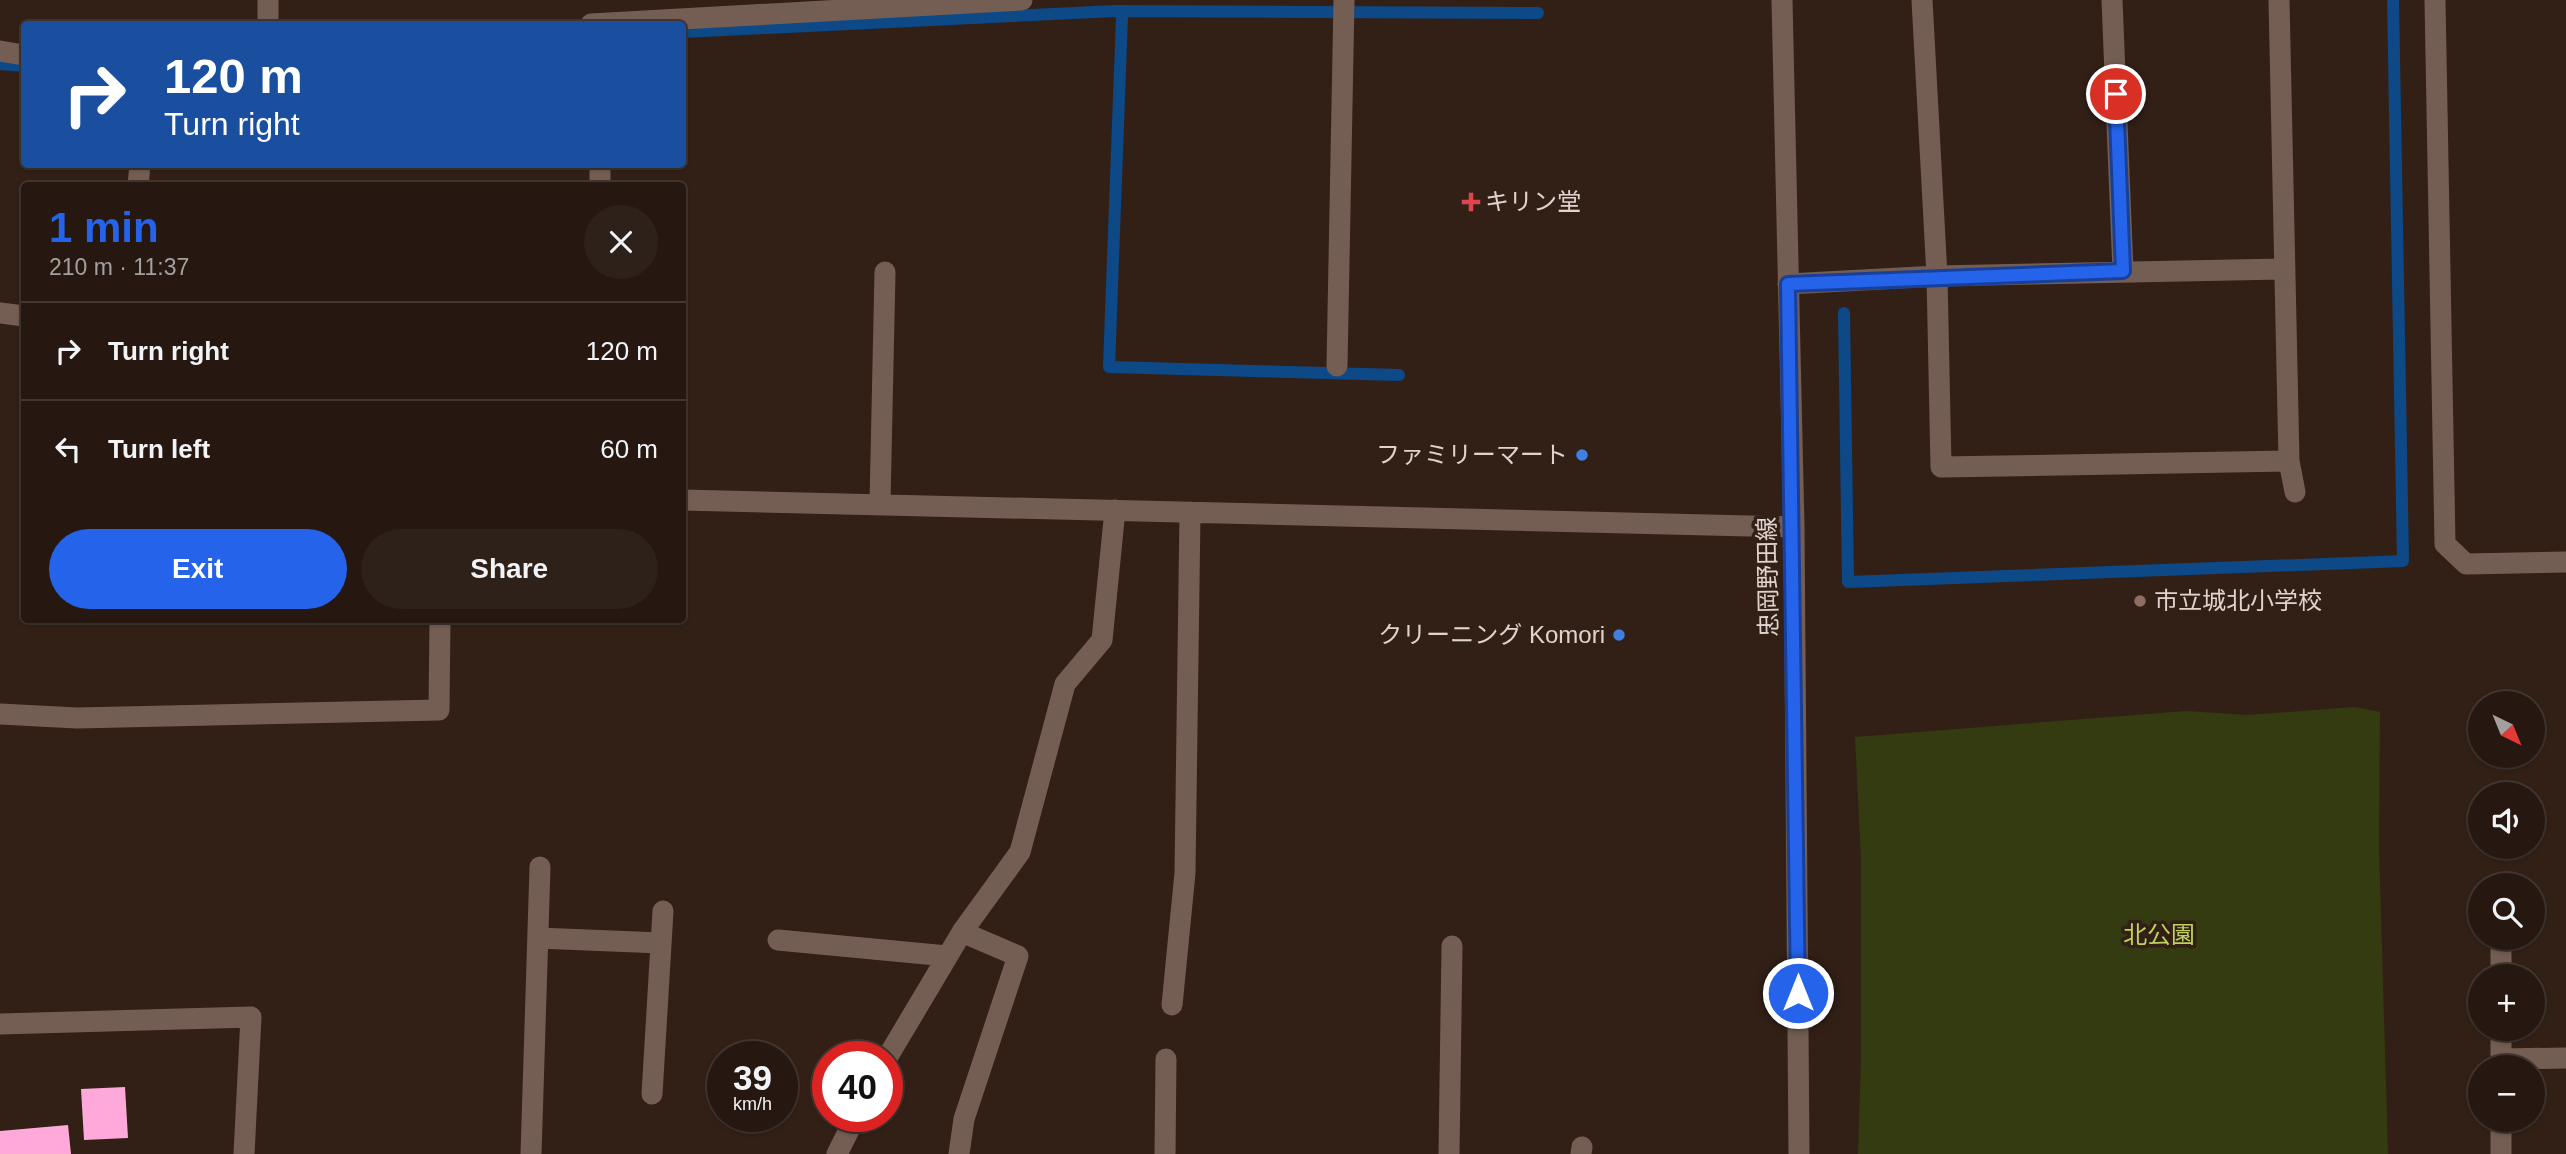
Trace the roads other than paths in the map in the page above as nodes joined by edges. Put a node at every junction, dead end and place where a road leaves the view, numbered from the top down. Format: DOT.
graph roads {
  1 [pos="268,0"];
  2 [pos="1022,0"];
  3 [pos="1344,0"];
  4 [pos="1782,0"];
  5 [pos="1922,0"];
  6 [pos="2112,0"];
  7 [pos="2278,0"];
  8 [pos="2435,0"];
  9 [pos="780,6"];
  10 [pos="629,10"];
  11 [pos="268,21"];
  12 [pos="606,21"];
  13 [pos="0,51"];
  14 [pos="21,54"];
  15 [pos="2283,269"];
  16 [pos="2123,271"];
  17 [pos="885,272"];
  18 [pos="1937,276"];
  19 [pos="1788,284"];
  20 [pos="0,313"];
  21 [pos="21,316"];
  22 [pos="1337,366"];
  23 [pos="2289,461"];
  24 [pos="2295,492"];
  25 [pos="686,500"];
  26 [pos="880,503"];
  27 [pos="1115,510"];
  28 [pos="1190,512"];
  29 [pos="1794,527"];
  30 [pos="2566,562"];
  31 [pos="440,623"];
  32 [pos="0,714"];
  33 [pos="540,867"];
  34 [pos="663,911"];
  35 [pos="962,932"];
  36 [pos="538,938"];
  37 [pos="779,940"];
  38 [pos="661,943"];
  39 [pos="1452,946"];
  40 [pos="947,956"];
  41 [pos="1172,1005"];
  42 [pos="0,1024"];
  43 [pos="897,1041"];
  44 [pos="2566,1058"];
  45 [pos="1166,1059"];
  46 [pos="2545,1060"];
  47 [pos="652,1094"];
  48 [pos="848,1132"];
  49 [pos="2501,1132"];
  50 [pos="244,1154"];
  51 [pos="531,1154"];
  52 [pos="837,1154"];
  53 [pos="959,1154"];
  54 [pos="1165,1154"];
  55 [pos="1449,1154"];
  56 [pos="1799,1154"];
  57 [pos="2501,1154"];
  1 -- 11 [label="street"];
  2 -- 9 [label="street"];
  3 -- 22 [label="street"];
  4 -- 19 [label="street, 忠岡野田線"];
  5 -- 18 [label="street"];
  6 -- 16 [label="street"];
  7 -- 15 [label="street"];
  8 -- 30 [label="street"];
  9 -- 10 [label="street"];
  10 -- 12 [label="street"];
  13 -- 14 [label="street"];
  15 -- 16 [label="street"];
  15 -- 23 [label="street"];
  16 -- 18 [label="street"];
  17 -- 26 [label="street"];
  18 -- 19 [label="street"];
  18 -- 23 [label="street"];
  19 -- 29 [label="street, 忠岡野田線"];
  20 -- 21 [label="street"];
  23 -- 24 [label="street"];
  25 -- 26 [label="street"];
  26 -- 27 [label="street"];
  27 -- 28 [label="street"];
  27 -- 35 [label="street"];
  28 -- 29 [label="street"];
  28 -- 41 [label="street"];
  29 -- 56 [label="street, 忠岡野田線"];
  31 -- 32 [label="street"];
  33 -- 36 [label="street"];
  34 -- 38 [label="street"];
  35 -- 40 [label="street"];
  35 -- 53 [label="street"];
  36 -- 38 [label="street"];
  36 -- 51 [label="street"];
  37 -- 40 [label="street"];
  38 -- 47 [label="street"];
  39 -- 55 [label="street"];
  40 -- 43 [label="street"];
  42 -- 50 [label="street"];
  44 -- 46 [label="street"];
  45 -- 54 [label="street"];
  48 -- 52 [label="street"];
  49 -- 57 [label="street"];
}
